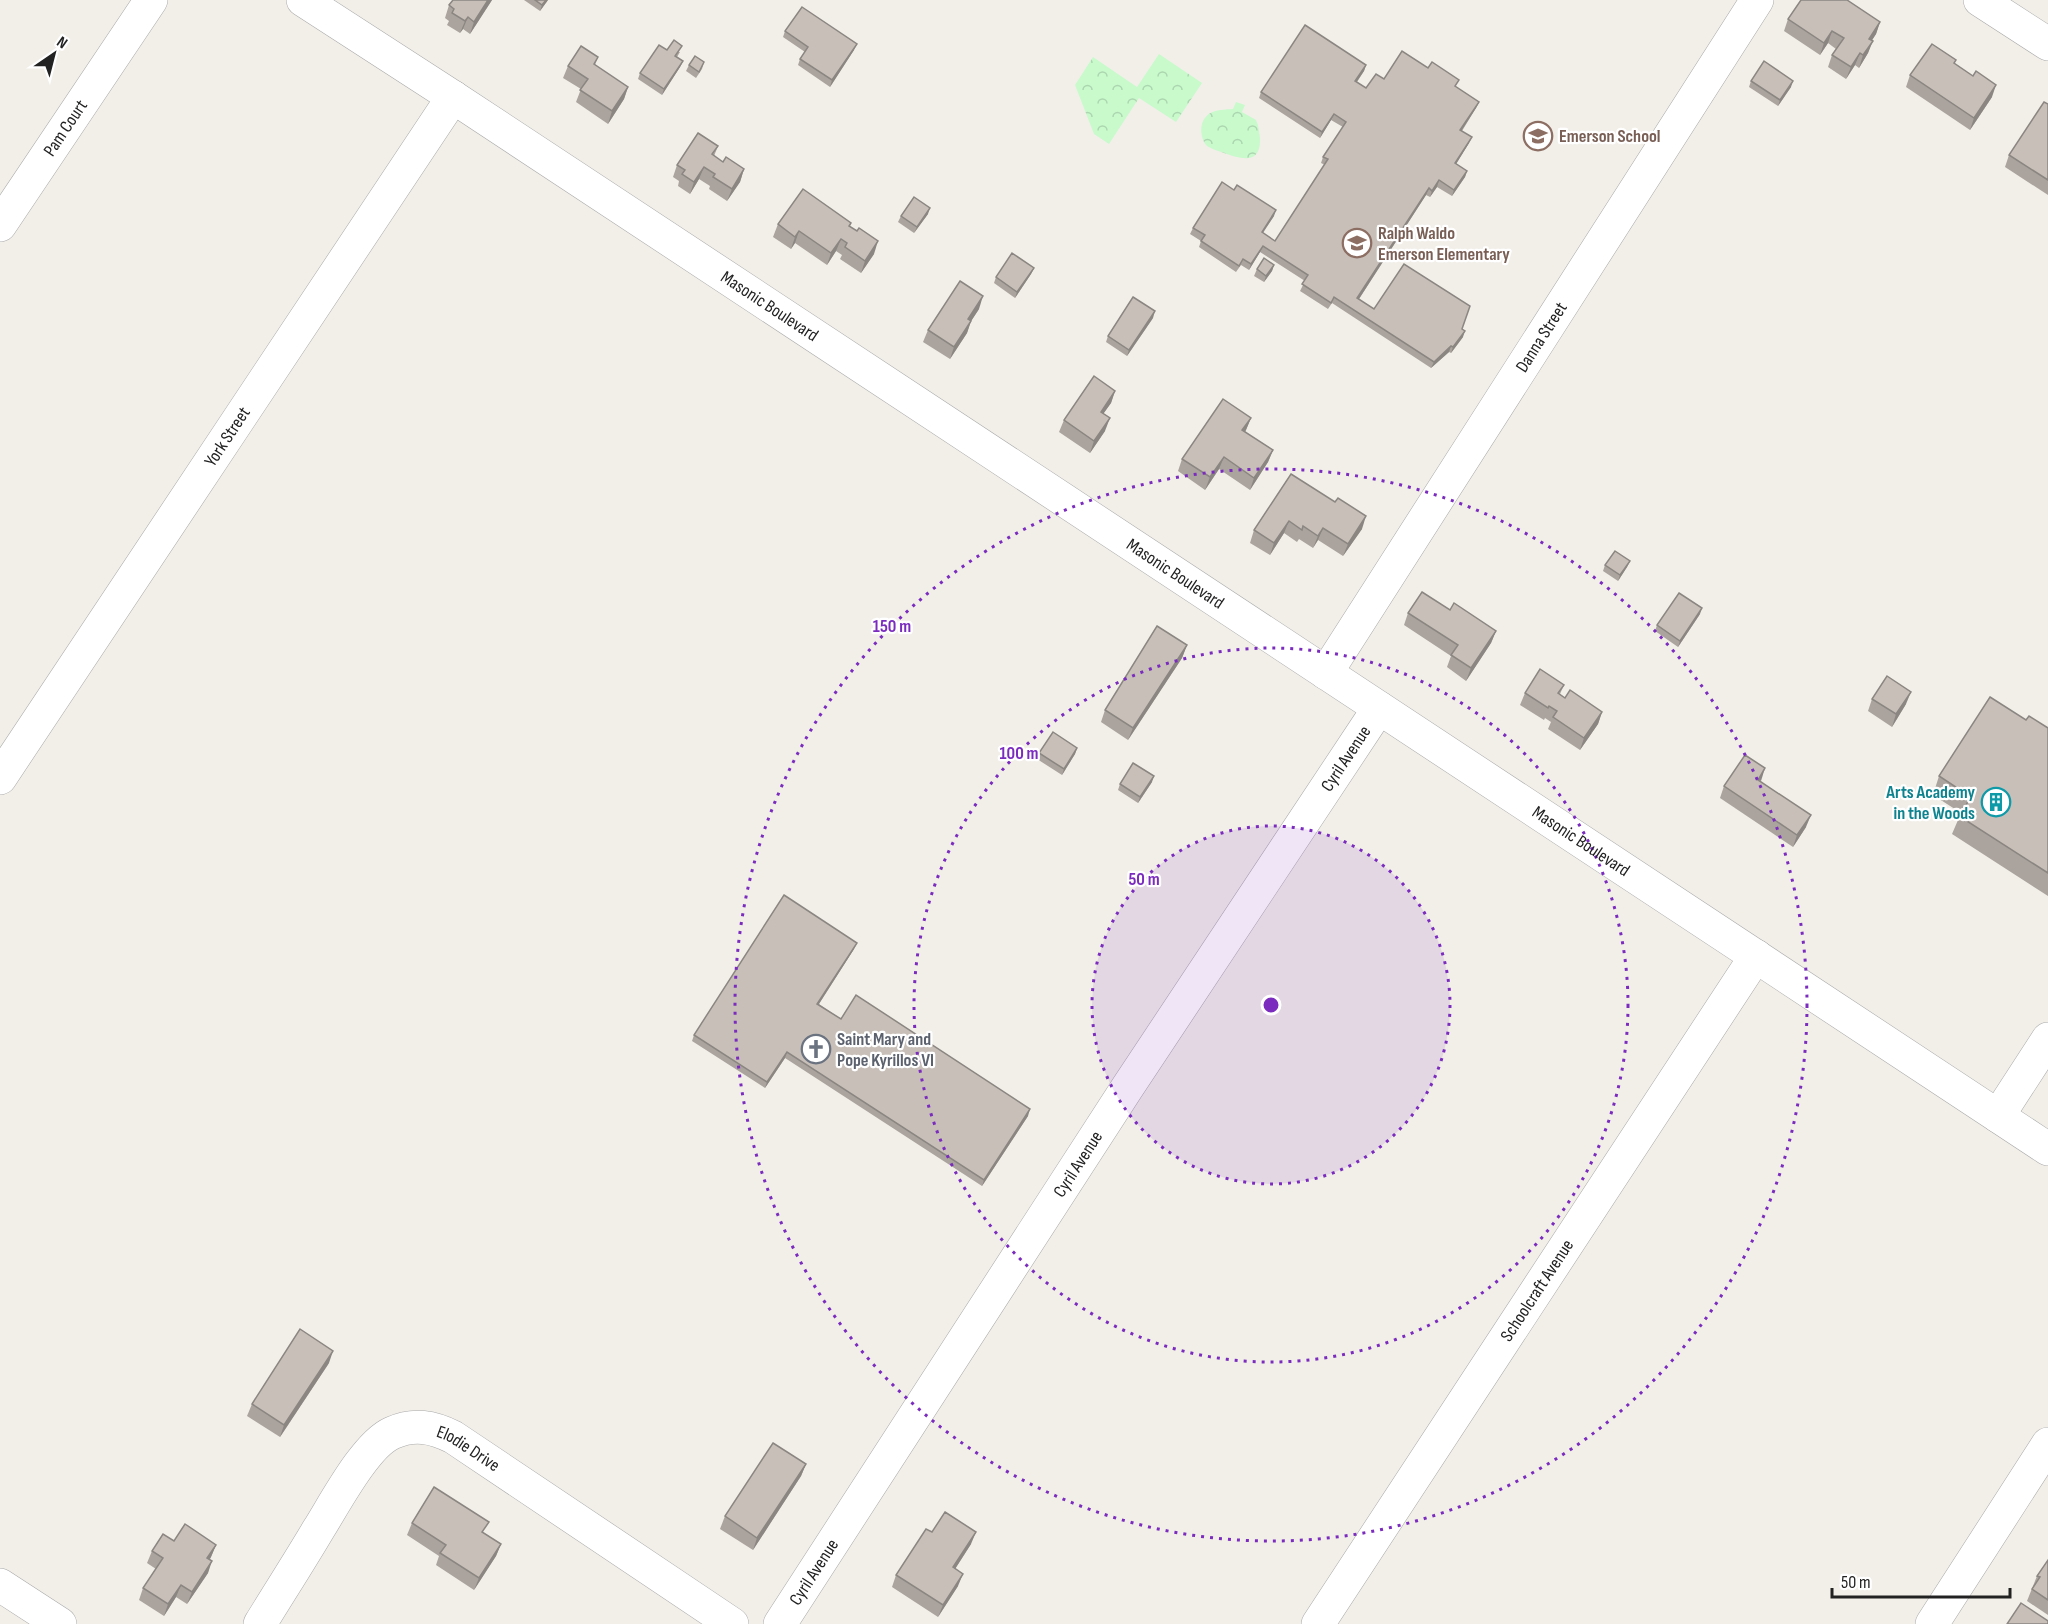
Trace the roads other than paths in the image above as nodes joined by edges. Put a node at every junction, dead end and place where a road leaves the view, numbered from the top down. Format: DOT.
graph roads {
  1 [pos="151,0"];
  2 [pos="303,0"];
  3 [pos="1756,0"];
  4 [pos="1980,0"];
  5 [pos="2048,44"];
  6 [pos="453,97"];
  7 [pos="0,225"];
  8 [pos="1326,673"];
  9 [pos="1379,708"];
  10 [pos="0,778"];
  11 [pos="1756,956"];
  12 [pos="2048,1039"];
  13 [pos="1998,1116"];
  14 [pos="2048,1149"];
  15 [pos="2048,1444"];
  16 [pos="0,1585"];
  17 [pos="60,1624"];
  18 [pos="260,1624"];
  19 [pos="732,1624"];
  20 [pos="780,1624"];
  21 [pos="1318,1624"];
  22 [pos="1932,1624"];
  1 -- 7 [label="street, Pam Court"];
  2 -- 6 [label="street, Masonic Boulevard"];
  3 -- 8 [label="street, Danna Street"];
  4 -- 5 [label="street"];
  6 -- 8 [label="street, Masonic Boulevard"];
  6 -- 10 [label="street, York Street"];
  8 -- 9 [label="street, Masonic Boulevard"];
  9 -- 11 [label="street, Masonic Boulevard"];
  9 -- 20 [label="street, Cyril Avenue"];
  11 -- 13 [label="street, Masonic Boulevard"];
  11 -- 21 [label="street, Schoolcraft Avenue"];
  12 -- 13 [label="street"];
  13 -- 14 [label="street, Masonic Boulevard"];
  15 -- 22 [label="street"];
  16 -- 17 [label="street"];
  18 -- 19 [label="street, Elodie Drive"];
}
